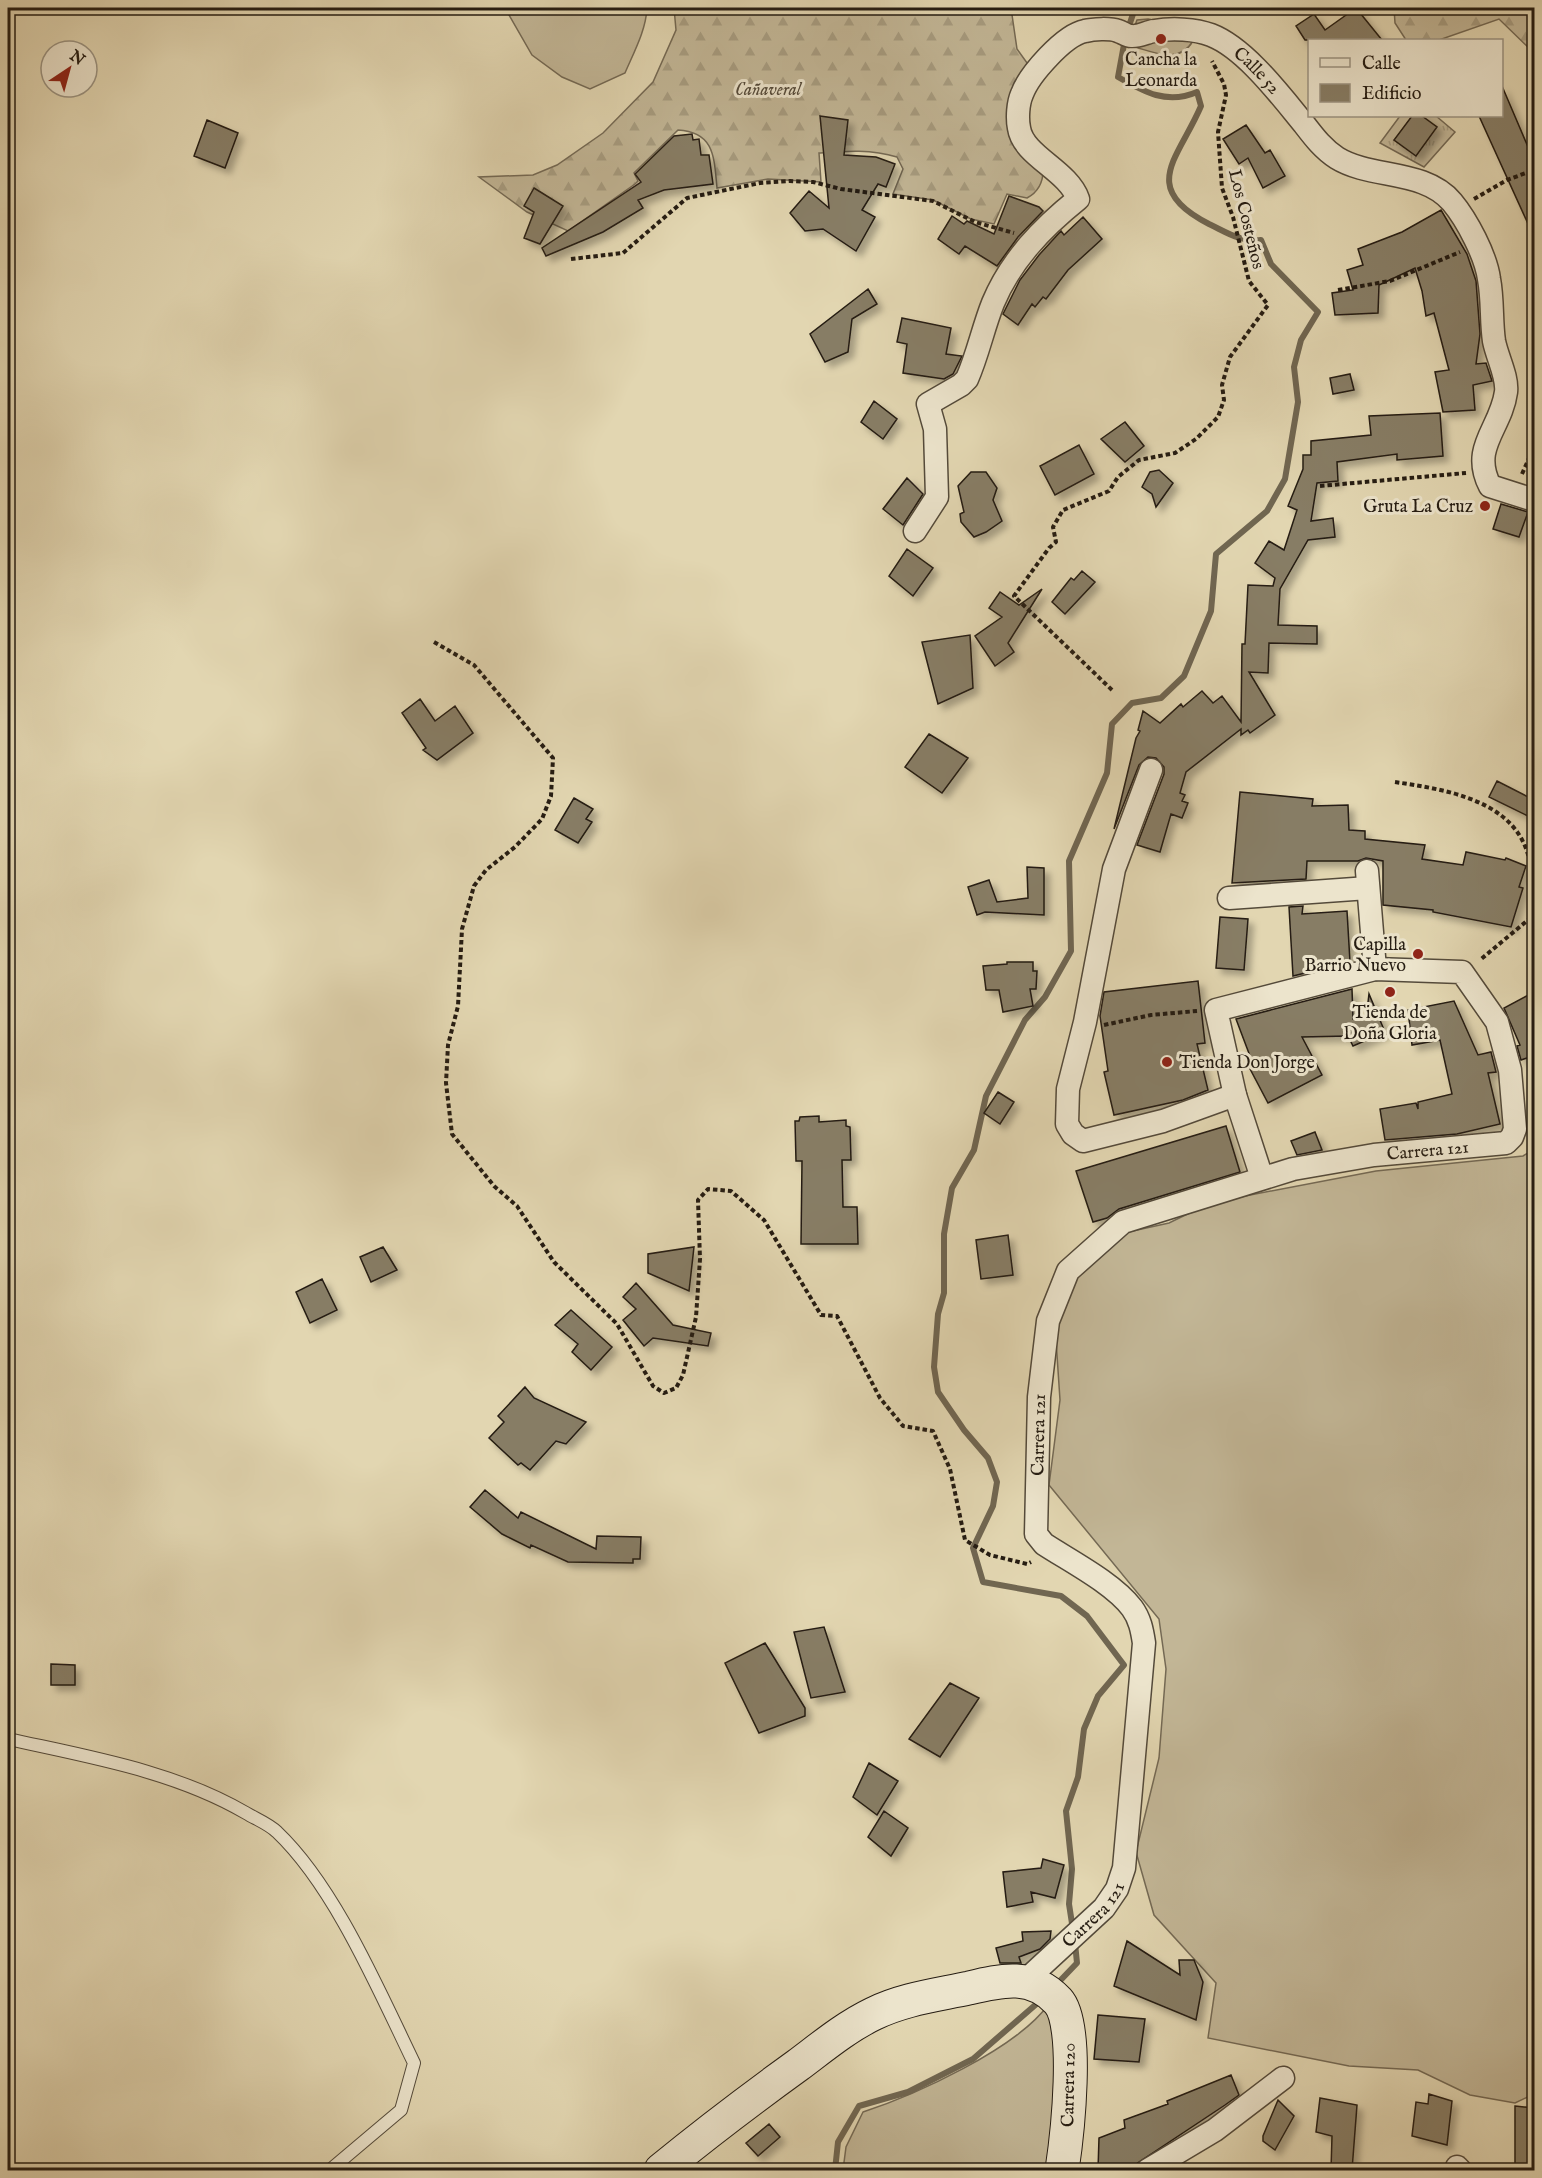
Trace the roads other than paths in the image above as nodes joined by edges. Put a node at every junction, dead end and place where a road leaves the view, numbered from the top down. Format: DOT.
graph roads {
  1 [pos="1534,501"];
  2 [pos="915,531"];
  3 [pos="1151,770"];
  4 [pos="1229,898"];
  5 [pos="1375,969"];
  6 [pos="1235,1095"];
  7 [pos="1262,1178"];
  8 [pos="8,1739"];
  9 [pos="1040,1989"];
  10 [pos="1283,2078"];
  11 [pos="330,2170"];
  12 [pos="661,2170"];
  13 [pos="1062,2170"];
  14 [pos="1148,2170"];
  1 -- 2 [label="street, Calle 52"];
  3 -- 6 [label="street"];
  4 -- 5 [label="street"];
  5 -- 6 [label="street"];
  5 -- 7 [label="street, Carrera 121"];
  6 -- 7 [label="street"];
  7 -- 9 [label="street, Carrera 121"];
  8 -- 11 [label="lane"];
  9 -- 12 [label="street"];
  9 -- 13 [label="street, Carrera 120"];
  10 -- 14 [label="street"];
}
